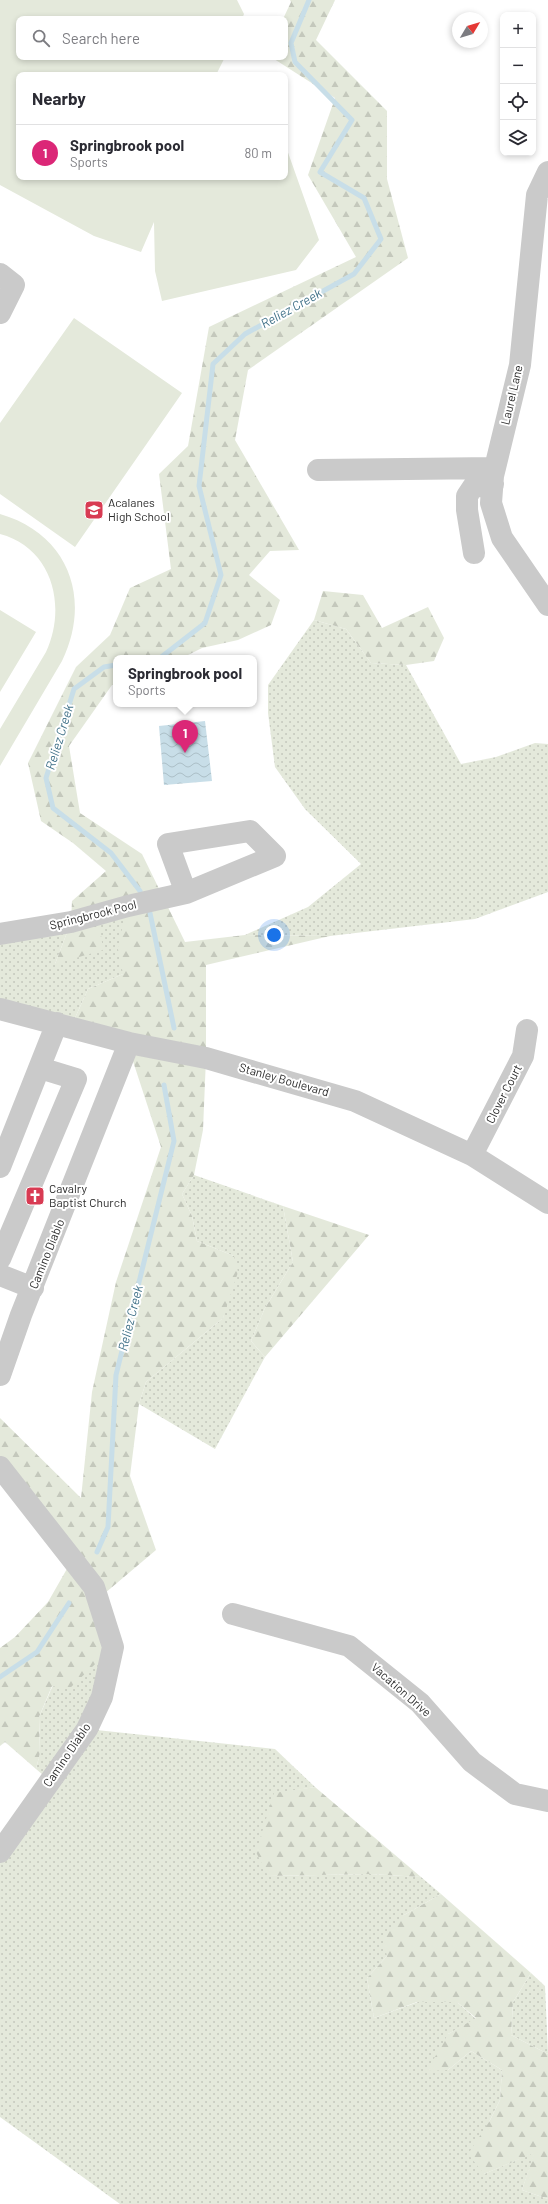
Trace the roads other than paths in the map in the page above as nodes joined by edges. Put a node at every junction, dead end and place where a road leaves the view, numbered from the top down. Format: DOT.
graph roads {
  1 [pos="548,172"];
  2 [pos="0,274"];
  3 [pos="0,313"];
  4 [pos="318,470"];
  5 [pos="494,476"];
  6 [pos="474,553"];
  7 [pos="548,605"];
  8 [pos="186,894"];
  9 [pos="0,934"];
  10 [pos="0,1009"];
  11 [pos="58,1023"];
  12 [pos="526,1030"];
  13 [pos="129,1044"];
  14 [pos="40,1068"];
  15 [pos="472,1155"];
  16 [pos="1,1162"];
  17 [pos="548,1203"];
  18 [pos="0,1259"];
  19 [pos="0,1275"];
  20 [pos="33,1288"];
  21 [pos="0,1375"];
  22 [pos="0,1467"];
  23 [pos="233,1614"];
  24 [pos="548,1801"];
  25 [pos="0,1852"];
  1 -- 5 [label="street, Laurel Lane"];
  2 -- 3 [label="street"];
  4 -- 5 [label="street"];
  5 -- 6 [label="street"];
  5 -- 7 [label="street, Laurel Lane"];
  8 -- 9 [label="street, Springbrook Pool"];
  10 -- 11 [label="street, Stanley Boulevard"];
  11 -- 13 [label="street, Stanley Boulevard"];
  11 -- 14 [label="street"];
  12 -- 15 [label="street, Clover Court"];
  13 -- 15 [label="street, Stanley Boulevard"];
  13 -- 20 [label="street, Camino Diablo"];
  14 -- 16 [label="street"];
  14 -- 18 [label="street"];
  15 -- 17 [label="street, Stanley Boulevard"];
  19 -- 20 [label="street"];
  20 -- 21 [label="street, Camino Diablo"];
  22 -- 25 [label="street, Camino Diablo"];
  23 -- 24 [label="street, Vacation Drive"];
}
